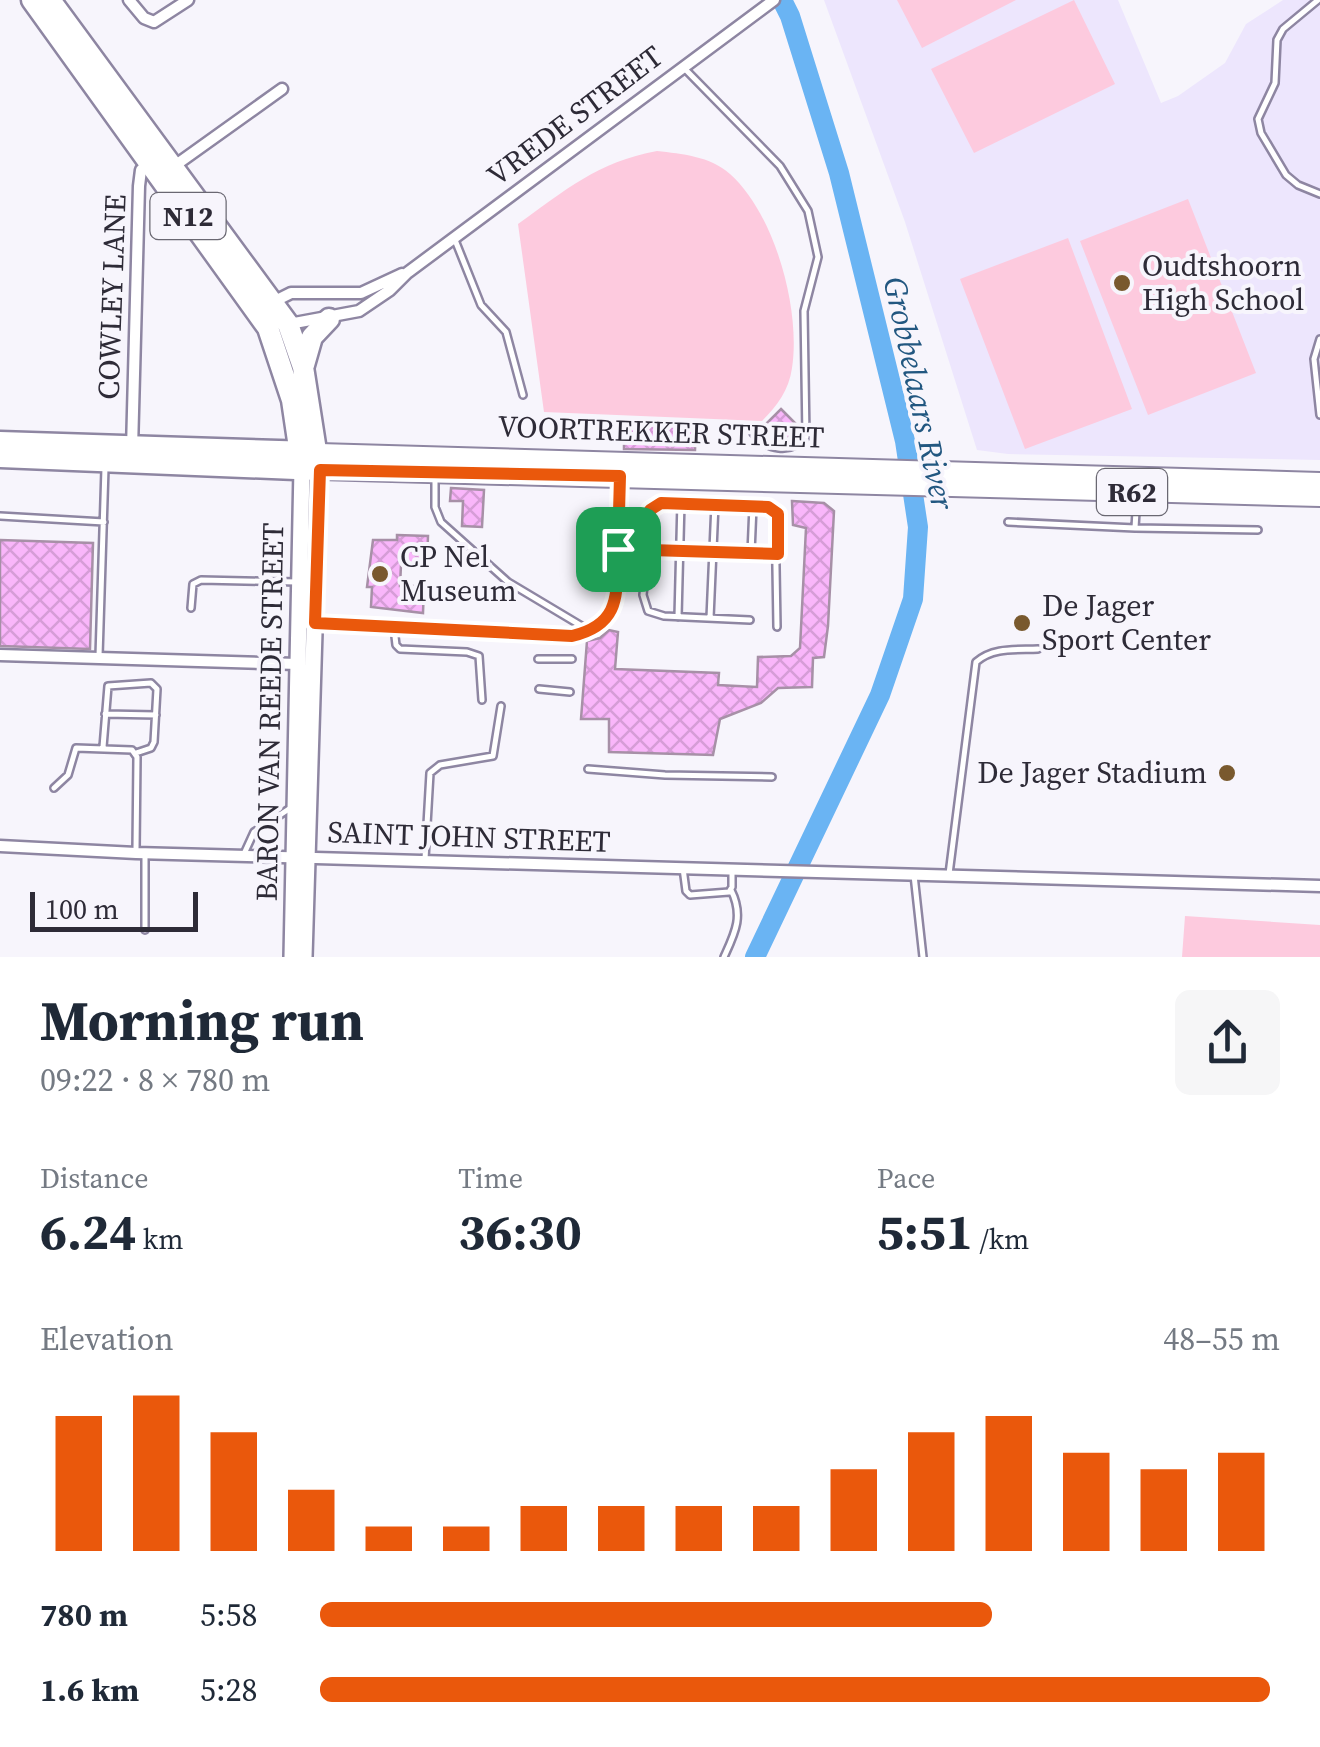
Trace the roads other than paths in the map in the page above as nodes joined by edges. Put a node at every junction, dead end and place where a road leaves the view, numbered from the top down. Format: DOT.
graph roads {
  1 [pos="32,0"];
  2 [pos="50,0"];
  3 [pos="130,0"];
  4 [pos="188,0"];
  5 [pos="774,0"];
  6 [pos="1318,0"];
  7 [pos="683,66"];
  8 [pos="282,89"];
  9 [pos="149,163"];
  10 [pos="173,167"];
  11 [pos="1320,194"];
  12 [pos="454,238"];
  13 [pos="407,273"];
  14 [pos="272,316"];
  15 [pos="329,319"];
  16 [pos="1320,338"];
  17 [pos="303,366"];
  18 [pos="523,395"];
  19 [pos="1320,415"];
  20 [pos="753,432"];
  21 [pos="0,442"];
  22 [pos="105,453"];
  23 [pos="132,454"];
  24 [pos="0,458"];
  25 [pos="310,460"];
  26 [pos="621,469"];
  27 [pos="435,472"];
  28 [pos="1320,482"];
  29 [pos="1138,484"];
  30 [pos="1320,497"];
  31 [pos="680,502"];
  32 [pos="715,504"];
  33 [pos="753,506"];
  34 [pos="0,516"];
  35 [pos="104,522"];
  36 [pos="1008,522"];
  37 [pos="1135,528"];
  38 [pos="1258,530"];
  39 [pos="618,549"];
  40 [pos="646,550"];
  41 [pos="680,551"];
  42 [pos="715,552"];
  43 [pos="751,553"];
  44 [pos="778,554"];
  45 [pos="300,582"];
  46 [pos="191,608"];
  47 [pos="678,617"];
  48 [pos="710,618"];
  49 [pos="750,620"];
  50 [pos="315,623"];
  51 [pos="777,626"];
  52 [pos="394,627"];
  53 [pos="591,632"];
  54 [pos="1038,649"];
  55 [pos="0,655"];
  56 [pos="98,659"];
  57 [pos="538,660"];
  58 [pos="572,660"];
  59 [pos="298,664"];
  60 [pos="539,690"];
  61 [pos="570,692"];
  62 [pos="482,700"];
  63 [pos="501,706"];
  64 [pos="105,714"];
  65 [pos="156,715"];
  66 [pos="103,748"];
  67 [pos="136,753"];
  68 [pos="588,769"];
  69 [pos="772,777"];
  70 [pos="54,788"];
  71 [pos="295,805"];
  72 [pos="0,846"];
  73 [pos="140,853"];
  74 [pos="243,856"];
  75 [pos="300,857"];
  76 [pos="424,859"];
  77 [pos="683,868"];
  78 [pos="732,870"];
  79 [pos="950,874"];
  80 [pos="914,875"];
  81 [pos="1320,886"];
  82 [pos="731,890"];
  83 [pos="145,930"];
  84 [pos="292,957"];
  85 [pos="304,957"];
  86 [pos="724,957"];
  87 [pos="923,957"];
  1 -- 9 [label="highway, N12"];
  2 -- 10 [label="highway, N12"];
  3 -- 4 [label="street"];
  5 -- 7 [label="street, VREDE STREET"];
  6 -- 11 [label="lane"];
  7 -- 12 [label="street, VREDE STREET"];
  7 -- 20 [label="lane"];
  8 -- 10 [label="street"];
  9 -- 10 [label="street, COWLEY LANE"];
  9 -- 14 [label="highway, N12"];
  9 -- 23 [label="street, COWLEY LANE"];
  10 -- 14 [label="highway, N12"];
  12 -- 13 [label="street, VREDE STREET"];
  12 -- 18 [label="lane"];
  13 -- 14 [label="street, VREDE STREET"];
  13 -- 15 [label="street, VREDE STREET"];
  14 -- 15 [label="street, VREDE STREET"];
  14 -- 17 [label="highway, N12"];
  14 -- 25 [label="highway, N12"];
  15 -- 17 [label="highway"];
  16 -- 19 [label="lane"];
  17 -- 25 [label="highway, N12"];
  21 -- 22 [label="highway, VOORTREKKER STREET"];
  22 -- 23 [label="highway, VOORTREKKER STREET"];
  22 -- 24 [label="highway, VOORTREKKER STREET"];
  22 -- 35 [label="lane"];
  23 -- 25 [label="highway, VOORTREKKER STREET"];
  25 -- 26 [label="main road, VOORTREKKER STREET / R62"];
  25 -- 27 [label="main road, VOORTREKKER STREET / R62"];
  25 -- 45 [label="main road, BARON VAN REEDE STREET"];
  25 -- 50 [label="main road, BARON VAN REEDE STREET"];
  26 -- 27 [label="main road, VOORTREKKER STREET / R62"];
  26 -- 29 [label="main road, VOORTREKKER STREET / R62"];
  26 -- 39 [label="street"];
  27 -- 53 [label="lane"];
  28 -- 29 [label="main road, VOORTREKKER STREET / R62"];
  29 -- 30 [label="main road, VOORTREKKER STREET / R62"];
  29 -- 37 [label="lane"];
  31 -- 32 [label="lane"];
  31 -- 40 [label="lane"];
  31 -- 41 [label="lane"];
  32 -- 33 [label="lane"];
  32 -- 42 [label="lane"];
  33 -- 43 [label="lane"];
  33 -- 44 [label="lane"];
  34 -- 35 [label="lane"];
  35 -- 56 [label="lane"];
  36 -- 37 [label="lane"];
  37 -- 38 [label="lane"];
  39 -- 40 [label="lane"];
  39 -- 53 [label="street"];
  40 -- 41 [label="lane"];
  40 -- 47 [label="lane"];
  41 -- 42 [label="lane"];
  41 -- 47 [label="lane"];
  42 -- 43 [label="lane"];
  42 -- 48 [label="lane"];
  43 -- 44 [label="lane"];
  44 -- 51 [label="lane"];
  45 -- 46 [label="lane"];
  45 -- 59 [label="main road, BARON VAN REEDE STREET"];
  47 -- 48 [label="lane"];
  48 -- 49 [label="lane"];
  50 -- 52 [label="street"];
  50 -- 75 [label="main road, BARON VAN REEDE STREET"];
  52 -- 53 [label="street"];
  52 -- 62 [label="lane"];
  54 -- 79 [label="lane"];
  55 -- 56 [label="street"];
  56 -- 59 [label="street"];
  57 -- 58 [label="lane"];
  59 -- 71 [label="main road, BARON VAN REEDE STREET"];
  60 -- 61 [label="lane"];
  63 -- 76 [label="lane"];
  64 -- 65 [label="lane"];
  64 -- 65 [label="lane"];
  64 -- 66 [label="lane"];
  65 -- 67 [label="lane"];
  66 -- 67 [label="lane"];
  66 -- 70 [label="lane"];
  67 -- 73 [label="lane"];
  68 -- 69 [label="lane"];
  71 -- 74 [label="lane"];
  71 -- 75 [label="main road, BARON VAN REEDE STREET"];
  72 -- 73 [label="street, SAINT JOHN STREET"];
  73 -- 74 [label="street, SAINT JOHN STREET"];
  73 -- 83 [label="lane"];
  74 -- 75 [label="street, SAINT JOHN STREET"];
  75 -- 76 [label="street, SAINT JOHN STREET"];
  75 -- 84 [label="main road, BARON VAN REEDE STREET"];
  75 -- 85 [label="main road, BARON VAN REEDE STREET"];
  76 -- 77 [label="street, SAINT JOHN STREET"];
  77 -- 78 [label="street, SAINT JOHN STREET"];
  77 -- 82 [label="lane"];
  78 -- 80 [label="street, SAINT JOHN STREET"];
  78 -- 82 [label="lane"];
  79 -- 80 [label="street"];
  79 -- 81 [label="street"];
  80 -- 87 [label="lane"];
  82 -- 86 [label="lane"];
}
